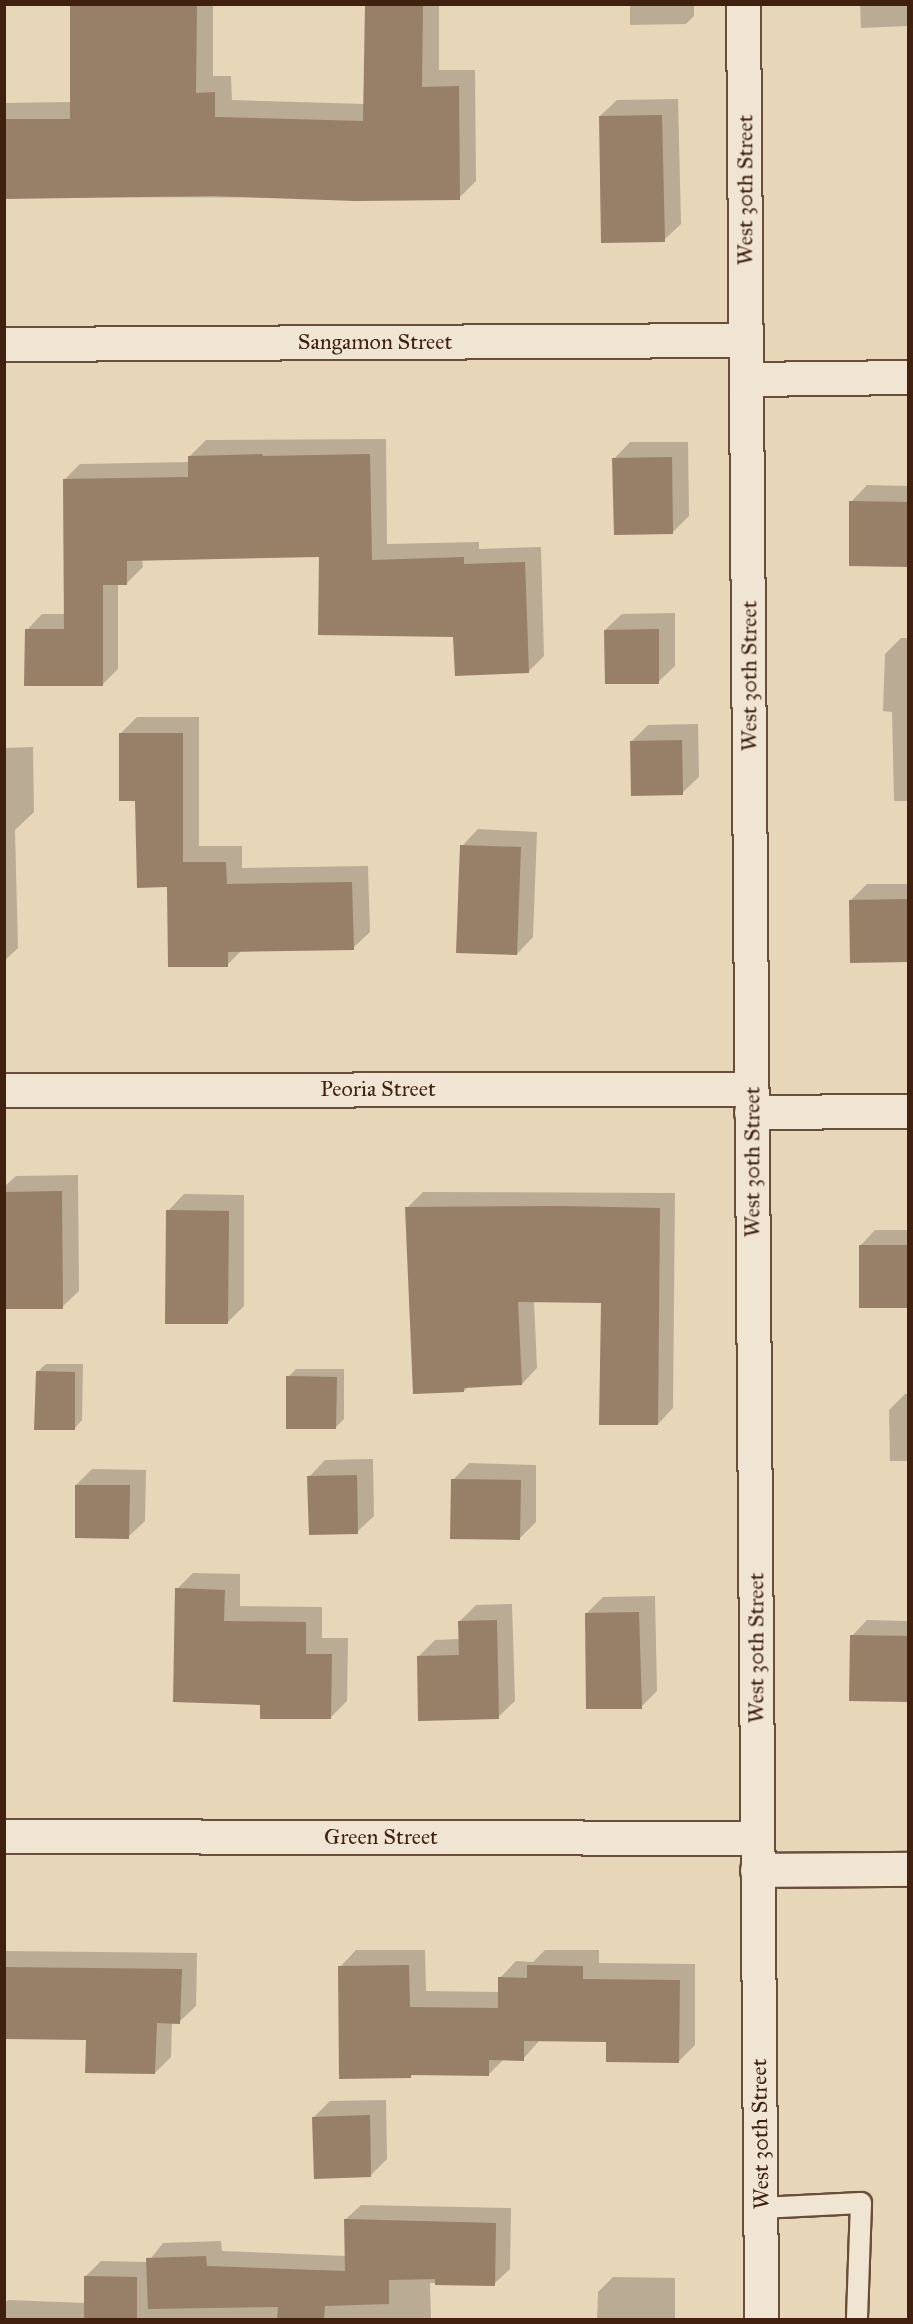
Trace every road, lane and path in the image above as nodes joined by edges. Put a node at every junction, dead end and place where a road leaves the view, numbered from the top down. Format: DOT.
graph roads {
  1 [pos="743,4"];
  2 [pos="746,340"];
  3 [pos="4,344"];
  4 [pos="909,377"];
  5 [pos="746,379"];
  6 [pos="4,1090"];
  7 [pos="751,1100"];
  8 [pos="909,1112"];
  9 [pos="4,1836"];
  10 [pos="757,1838"];
  11 [pos="909,1869"];
  12 [pos="757,1870"];
  13 [pos="760,2208"];
  14 [pos="761,2319"];
  15 [pos="858,2319"];
  1 -- 2 [label="street, West 30th Street"];
  2 -- 3 [label="street, Sangamon Street"];
  2 -- 5 [label="street, West 30th Street"];
  4 -- 5 [label="street"];
  5 -- 7 [label="street, West 30th Street"];
  6 -- 7 [label="street, Peoria Street"];
  7 -- 8 [label="street, Peoria Street"];
  7 -- 10 [label="street, West 30th Street"];
  9 -- 10 [label="street, Green Street"];
  10 -- 12 [label="street, West 30th Street"];
  11 -- 12 [label="street"];
  12 -- 13 [label="street, West 30th Street"];
  13 -- 14 [label="street, West 30th Street"];
  13 -- 15 [label="lane"];
}
